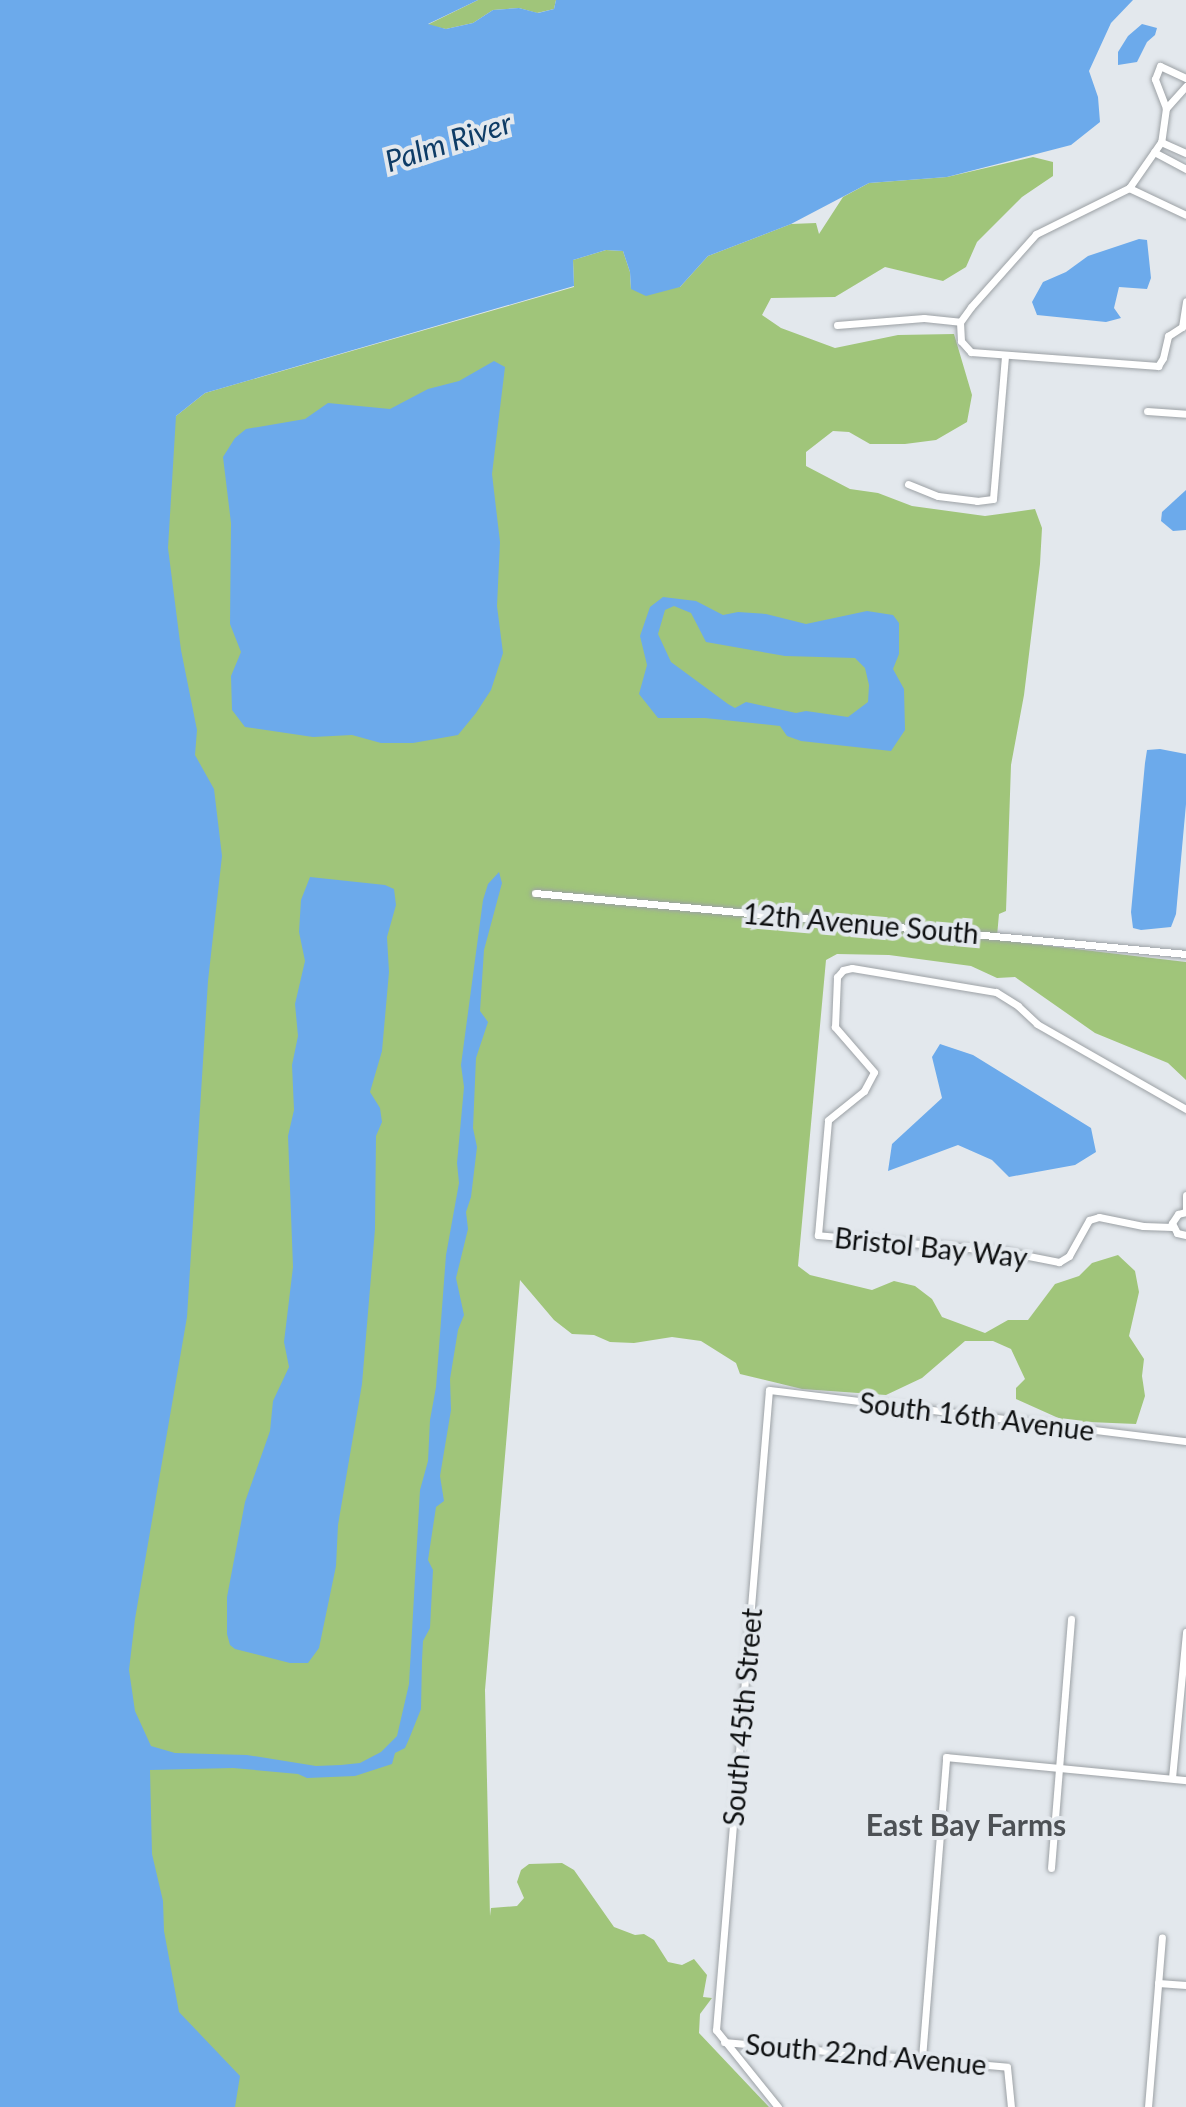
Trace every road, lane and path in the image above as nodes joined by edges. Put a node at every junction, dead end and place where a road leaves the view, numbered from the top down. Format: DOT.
graph roads {
  1 [pos="1186,78"];
  2 [pos="1186,86"];
  3 [pos="1166,108"];
  4 [pos="1161,142"];
  5 [pos="1154,152"];
  6 [pos="1186,155"];
  7 [pos="1184,168"];
  8 [pos="1129,188"];
  9 [pos="1186,215"];
  10 [pos="1186,301"];
  11 [pos="960,322"];
  12 [pos="837,325"];
  13 [pos="1005,356"];
  14 [pos="1147,411"];
  15 [pos="1186,414"];
  16 [pos="908,484"];
  17 [pos="535,893"];
  18 [pos="1186,954"];
  19 [pos="1186,1109"];
  20 [pos="1186,1195"];
  21 [pos="1186,1212"];
  22 [pos="1172,1227"];
  23 [pos="1186,1235"];
  24 [pos="769,1390"];
  25 [pos="1186,1441"];
  26 [pos="1071,1619"];
  27 [pos="1186,1632"];
  28 [pos="1059,1767"];
  29 [pos="1172,1778"];
  30 [pos="1186,1780"];
  31 [pos="1051,1868"];
  32 [pos="1162,1938"];
  33 [pos="1158,1983"];
  34 [pos="1186,1985"];
  35 [pos="724,2042"];
  36 [pos="922,2058"];
  37 [pos="778,2107"];
  38 [pos="1011,2107"];
  39 [pos="1148,2107"];
  1 -- 3 [label="street"];
  2 -- 3 [label="street"];
  3 -- 4 [label="street"];
  4 -- 5 [label="street"];
  4 -- 6 [label="street"];
  5 -- 7 [label="street"];
  5 -- 8 [label="street"];
  6 -- 7 [label="street"];
  8 -- 9 [label="street"];
  8 -- 11 [label="street"];
  10 -- 13 [label="street"];
  11 -- 12 [label="street"];
  11 -- 13 [label="street"];
  13 -- 16 [label="street"];
  14 -- 15 [label="street"];
  17 -- 18 [label="street, 12th Avenue South"];
  19 -- 22 [label="street, Bristol Bay Way"];
  20 -- 21 [label="street"];
  21 -- 22 [label="street"];
  22 -- 23 [label="street"];
  24 -- 25 [label="street, South 16th Avenue"];
  24 -- 35 [label="street, South 45th Street"];
  26 -- 28 [label="street"];
  27 -- 29 [label="street"];
  28 -- 29 [label="street"];
  28 -- 31 [label="street"];
  28 -- 36 [label="street"];
  29 -- 30 [label="street"];
  32 -- 33 [label="street"];
  33 -- 34 [label="street"];
  33 -- 39 [label="street"];
  35 -- 36 [label="street, South 22nd Avenue"];
  35 -- 37 [label="street"];
  36 -- 38 [label="street, South 22nd Avenue"];
}
